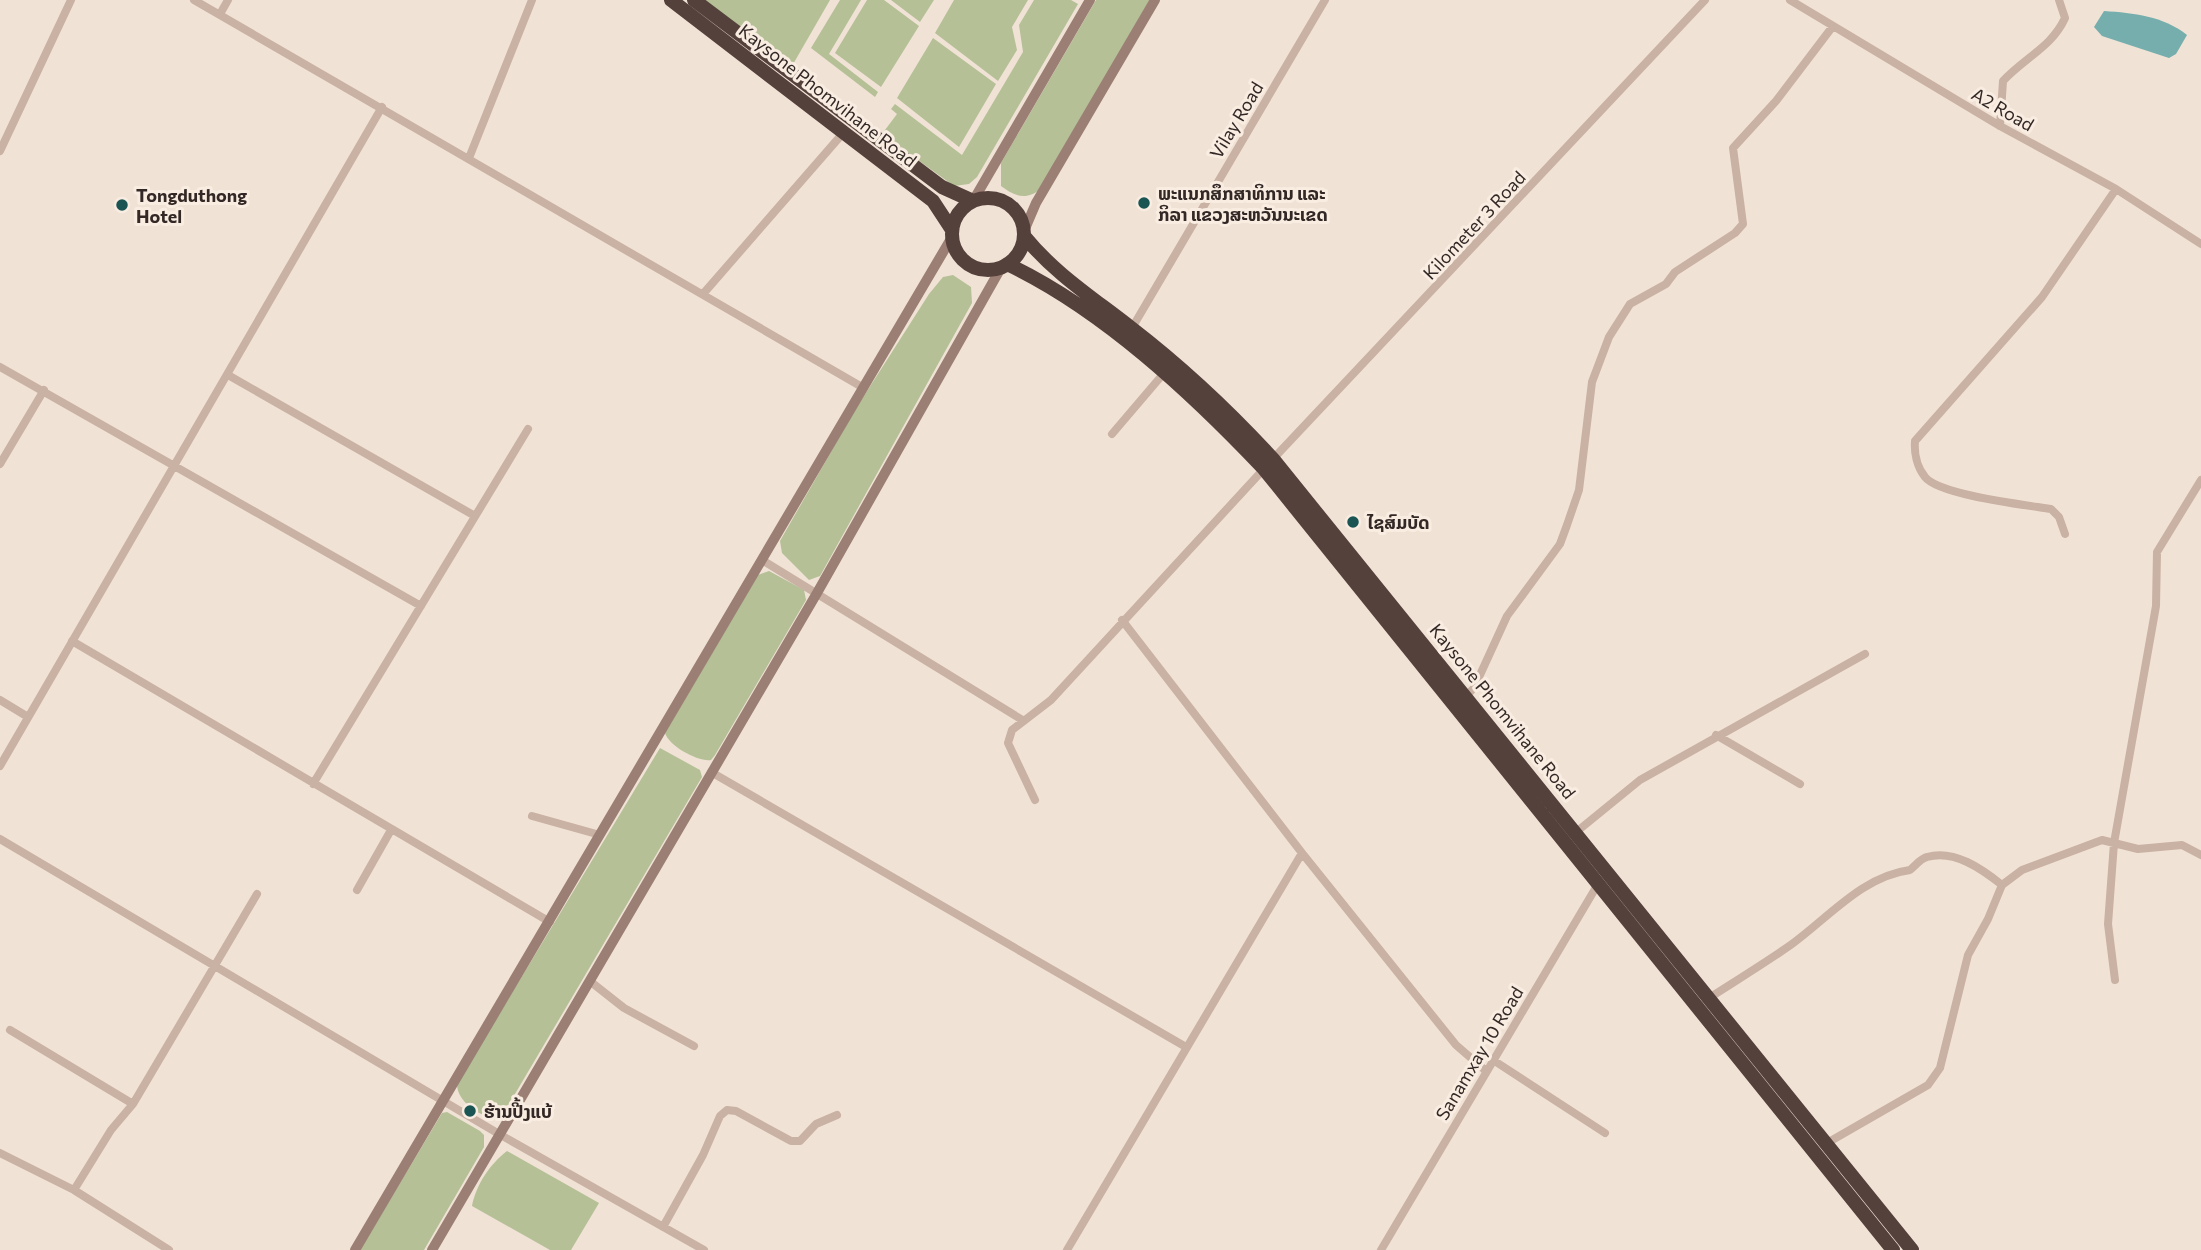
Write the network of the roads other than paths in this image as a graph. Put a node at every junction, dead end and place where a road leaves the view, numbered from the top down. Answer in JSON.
{"nodes":[{"id":1,"x":71,"y":0,"type":"edge"},
{"id":2,"x":194,"y":0,"type":"edge"},
{"id":3,"x":228,"y":0,"type":"edge"},
{"id":4,"x":532,"y":0,"type":"edge"},
{"id":5,"x":671,"y":0,"type":"edge"},
{"id":6,"x":694,"y":0,"type":"edge"},
{"id":7,"x":1090,"y":0,"type":"edge"},
{"id":8,"x":1155,"y":0,"type":"edge"},
{"id":9,"x":1325,"y":0,"type":"edge"},
{"id":10,"x":1705,"y":0,"type":"edge"},
{"id":11,"x":1790,"y":0,"type":"edge"},
{"id":12,"x":2059,"y":0,"type":"edge"},
{"id":13,"x":220,"y":14,"type":"junction"},
{"id":14,"x":1833,"y":26,"type":"junction"},
{"id":15,"x":382,"y":107,"type":"junction"},
{"id":16,"x":2000,"y":126,"type":"junction"},
{"id":17,"x":844,"y":132,"type":"junction"},
{"id":18,"x":861,"y":136,"type":"junction"},
{"id":19,"x":0,"y":151,"type":"edge"},
{"id":20,"x":469,"y":158,"type":"junction"},
{"id":21,"x":2116,"y":189,"type":"junction"},
{"id":22,"x":973,"y":201,"type":"junction"},
{"id":23,"x":952,"y":234,"type":"junction"},
{"id":24,"x":1024,"y":234,"type":"junction"},
{"id":25,"x":2201,"y":244,"type":"edge"},
{"id":26,"x":1004,"y":265,"type":"junction"},
{"id":27,"x":703,"y":294,"type":"junction"},
{"id":28,"x":1132,"y":328,"type":"junction"},
{"id":29,"x":0,"y":367,"type":"edge"},
{"id":30,"x":1164,"y":373,"type":"junction"},
{"id":31,"x":228,"y":375,"type":"junction"},
{"id":32,"x":862,"y":387,"type":"junction"},
{"id":33,"x":44,"y":390,"type":"junction"},
{"id":34,"x":528,"y":429,"type":"dead end"},
{"id":35,"x":1112,"y":434,"type":"dead end"},
{"id":36,"x":173,"y":463,"type":"junction"},
{"id":37,"x":0,"y":464,"type":"edge"},
{"id":38,"x":1268,"y":464,"type":"junction"},
{"id":39,"x":2201,"y":480,"type":"edge"},
{"id":40,"x":475,"y":516,"type":"junction"},
{"id":41,"x":2066,"y":534,"type":"dead end"},
{"id":42,"x":762,"y":560,"type":"junction"},
{"id":43,"x":817,"y":593,"type":"junction"},
{"id":44,"x":421,"y":606,"type":"junction"},
{"id":45,"x":1401,"y":614,"type":"junction"},
{"id":46,"x":1122,"y":620,"type":"junction"},
{"id":47,"x":1389,"y":624,"type":"junction"},
{"id":48,"x":72,"y":641,"type":"junction"},
{"id":49,"x":1865,"y":654,"type":"dead end"},
{"id":50,"x":1465,"y":697,"type":"junction"},
{"id":51,"x":0,"y":700,"type":"edge"},
{"id":52,"x":28,"y":717,"type":"junction"},
{"id":53,"x":1024,"y":721,"type":"junction"},
{"id":54,"x":1716,"y":735,"type":"junction"},
{"id":55,"x":0,"y":766,"type":"edge"},
{"id":56,"x":711,"y":772,"type":"junction"},
{"id":57,"x":313,"y":784,"type":"junction"},
{"id":58,"x":1800,"y":784,"type":"dead end"},
{"id":59,"x":1035,"y":800,"type":"dead end"},
{"id":60,"x":533,"y":816,"type":"dead end"},
{"id":61,"x":391,"y":830,"type":"junction"},
{"id":62,"x":1575,"y":833,"type":"junction"},
{"id":63,"x":600,"y":835,"type":"junction"},
{"id":64,"x":0,"y":839,"type":"edge"},
{"id":65,"x":2114,"y":843,"type":"junction"},
{"id":66,"x":1302,"y":853,"type":"junction"},
{"id":67,"x":2201,"y":855,"type":"edge"},
{"id":68,"x":1603,"y":880,"type":"junction"},
{"id":69,"x":2002,"y":885,"type":"junction"},
{"id":70,"x":357,"y":890,"type":"dead end"},
{"id":71,"x":257,"y":894,"type":"dead end"},
{"id":72,"x":550,"y":922,"type":"junction"},
{"id":73,"x":214,"y":967,"type":"junction"},
{"id":74,"x":2115,"y":980,"type":"dead end"},
{"id":75,"x":591,"y":982,"type":"junction"},
{"id":76,"x":1709,"y":998,"type":"junction"},
{"id":77,"x":10,"y":1030,"type":"dead end"},
{"id":78,"x":694,"y":1046,"type":"dead end"},
{"id":79,"x":1186,"y":1048,"type":"junction"},
{"id":80,"x":1493,"y":1060,"type":"junction"},
{"id":81,"x":1486,"y":1071,"type":"junction"},
{"id":82,"x":443,"y":1101,"type":"junction"},
{"id":83,"x":133,"y":1104,"type":"junction"},
{"id":84,"x":837,"y":1115,"type":"dead end"},
{"id":85,"x":1605,"y":1133,"type":"dead end"},
{"id":86,"x":499,"y":1134,"type":"junction"},
{"id":87,"x":1827,"y":1143,"type":"junction"},
{"id":88,"x":0,"y":1153,"type":"edge"},
{"id":89,"x":74,"y":1190,"type":"junction"},
{"id":90,"x":663,"y":1227,"type":"junction"},
{"id":91,"x":169,"y":1250,"type":"edge"},
{"id":92,"x":355,"y":1250,"type":"edge"},
{"id":93,"x":432,"y":1250,"type":"edge"},
{"id":94,"x":704,"y":1250,"type":"edge"},
{"id":95,"x":1067,"y":1250,"type":"edge"},
{"id":96,"x":1381,"y":1250,"type":"edge"},
{"id":97,"x":1893,"y":1250,"type":"edge"},
{"id":98,"x":1912,"y":1250,"type":"edge"}],
"edges":[{"from":1,"to":19,"type":"street"},
{"from":2,"to":13,"type":"street"},
{"from":3,"to":13,"type":"street"},
{"from":4,"to":20,"type":"street"},
{"from":5,"to":17,"type":"highway","name":"Kaysone Phomvihane Road"},
{"from":6,"to":18,"type":"highway","name":"Kaysone Phomvihane Road"},
{"from":7,"to":22,"type":"street"},
{"from":8,"to":24,"type":"street"},
{"from":9,"to":28,"type":"street","name":"Vilay Road"},
{"from":10,"to":38,"type":"street","name":"Kilometer 3 Road"},
{"from":11,"to":14,"type":"street","name":"A2 Road"},
{"from":12,"to":16,"type":"street"},
{"from":13,"to":15,"type":"street"},
{"from":14,"to":16,"type":"street","name":"A2 Road"},
{"from":14,"to":50,"type":"street"},
{"from":15,"to":20,"type":"street"},
{"from":15,"to":31,"type":"street"},
{"from":16,"to":21,"type":"street","name":"A2 Road"},
{"from":17,"to":18,"type":"highway","name":"Kaysone Phomvihane Road"},
{"from":17,"to":27,"type":"street"},
{"from":18,"to":22,"type":"highway","name":"Kaysone Phomvihane Road"},
{"from":18,"to":23,"type":"highway","name":"Kaysone Phomvihane Road"},
{"from":20,"to":27,"type":"street"},
{"from":21,"to":25,"type":"street","name":"A2 Road"},
{"from":21,"to":41,"type":"street"},
{"from":22,"to":23,"type":"highway"},
{"from":22,"to":24,"type":"highway"},
{"from":23,"to":26,"type":"highway"},
{"from":23,"to":32,"type":"street"},
{"from":24,"to":26,"type":"highway"},
{"from":24,"to":28,"type":"highway","name":"Kaysone Phomvihane Road"},
{"from":26,"to":30,"type":"highway","name":"Kaysone Phomvihane Road"},
{"from":26,"to":43,"type":"street"},
{"from":27,"to":32,"type":"street"},
{"from":28,"to":38,"type":"highway","name":"Kaysone Phomvihane Road"},
{"from":29,"to":33,"type":"street"},
{"from":30,"to":35,"type":"street"},
{"from":30,"to":38,"type":"highway","name":"Kaysone Phomvihane Road"},
{"from":31,"to":36,"type":"street"},
{"from":31,"to":40,"type":"street"},
{"from":32,"to":42,"type":"street"},
{"from":33,"to":36,"type":"street"},
{"from":33,"to":37,"type":"street"},
{"from":34,"to":40,"type":"street"},
{"from":36,"to":44,"type":"street"},
{"from":36,"to":48,"type":"street"},
{"from":38,"to":45,"type":"highway","name":"Kaysone Phomvihane Road"},
{"from":38,"to":46,"type":"street","name":"Kilometer 3 Road"},
{"from":38,"to":47,"type":"highway","name":"Kaysone Phomvihane Road"},
{"from":39,"to":65,"type":"street"},
{"from":40,"to":44,"type":"street"},
{"from":42,"to":43,"type":"street"},
{"from":42,"to":63,"type":"street"},
{"from":43,"to":53,"type":"street"},
{"from":43,"to":56,"type":"street"},
{"from":44,"to":57,"type":"street"},
{"from":45,"to":47,"type":"highway"},
{"from":45,"to":50,"type":"highway","name":"Kaysone Phomvihane Road"},
{"from":46,"to":53,"type":"street","name":"Kilometer 3 Road"},
{"from":46,"to":66,"type":"street"},
{"from":47,"to":68,"type":"highway","name":"Kaysone Phomvihane Road"},
{"from":48,"to":52,"type":"street"},
{"from":48,"to":57,"type":"street"},
{"from":49,"to":54,"type":"street"},
{"from":50,"to":62,"type":"highway","name":"Kaysone Phomvihane Road"},
{"from":51,"to":52,"type":"street"},
{"from":52,"to":55,"type":"street"},
{"from":53,"to":59,"type":"street"},
{"from":54,"to":58,"type":"street"},
{"from":54,"to":62,"type":"street"},
{"from":56,"to":75,"type":"street"},
{"from":56,"to":79,"type":"street"},
{"from":57,"to":61,"type":"street"},
{"from":60,"to":63,"type":"street"},
{"from":61,"to":70,"type":"street"},
{"from":61,"to":72,"type":"street"},
{"from":62,"to":68,"type":"highway","name":"Kaysone Phomvihane Road"},
{"from":63,"to":72,"type":"street"},
{"from":64,"to":73,"type":"street"},
{"from":65,"to":67,"type":"street"},
{"from":65,"to":69,"type":"street"},
{"from":65,"to":74,"type":"street"},
{"from":66,"to":79,"type":"street"},
{"from":66,"to":81,"type":"street"},
{"from":68,"to":76,"type":"highway","name":"Kaysone Phomvihane Road"},
{"from":68,"to":80,"type":"street","name":"Sanamxay 10 Road"},
{"from":68,"to":97,"type":"highway","name":"Kaysone Phomvihane Road"},
{"from":69,"to":76,"type":"street"},
{"from":69,"to":87,"type":"street"},
{"from":71,"to":73,"type":"street"},
{"from":72,"to":82,"type":"street"},
{"from":73,"to":82,"type":"street"},
{"from":73,"to":83,"type":"street"},
{"from":75,"to":78,"type":"street"},
{"from":75,"to":86,"type":"street"},
{"from":76,"to":87,"type":"highway","name":"Kaysone Phomvihane Road"},
{"from":77,"to":83,"type":"street"},
{"from":79,"to":95,"type":"street"},
{"from":80,"to":81,"type":"street","name":"Sanamxay 10 Road"},
{"from":80,"to":85,"type":"street"},
{"from":81,"to":96,"type":"street","name":"Sanamxay 10 Road"},
{"from":82,"to":86,"type":"street"},
{"from":82,"to":92,"type":"street"},
{"from":83,"to":89,"type":"street"},
{"from":84,"to":90,"type":"street"},
{"from":86,"to":90,"type":"street"},
{"from":86,"to":93,"type":"street"},
{"from":87,"to":98,"type":"highway","name":"Kaysone Phomvihane Road"},
{"from":88,"to":89,"type":"street"},
{"from":89,"to":91,"type":"street"},
{"from":90,"to":94,"type":"street"}]}
